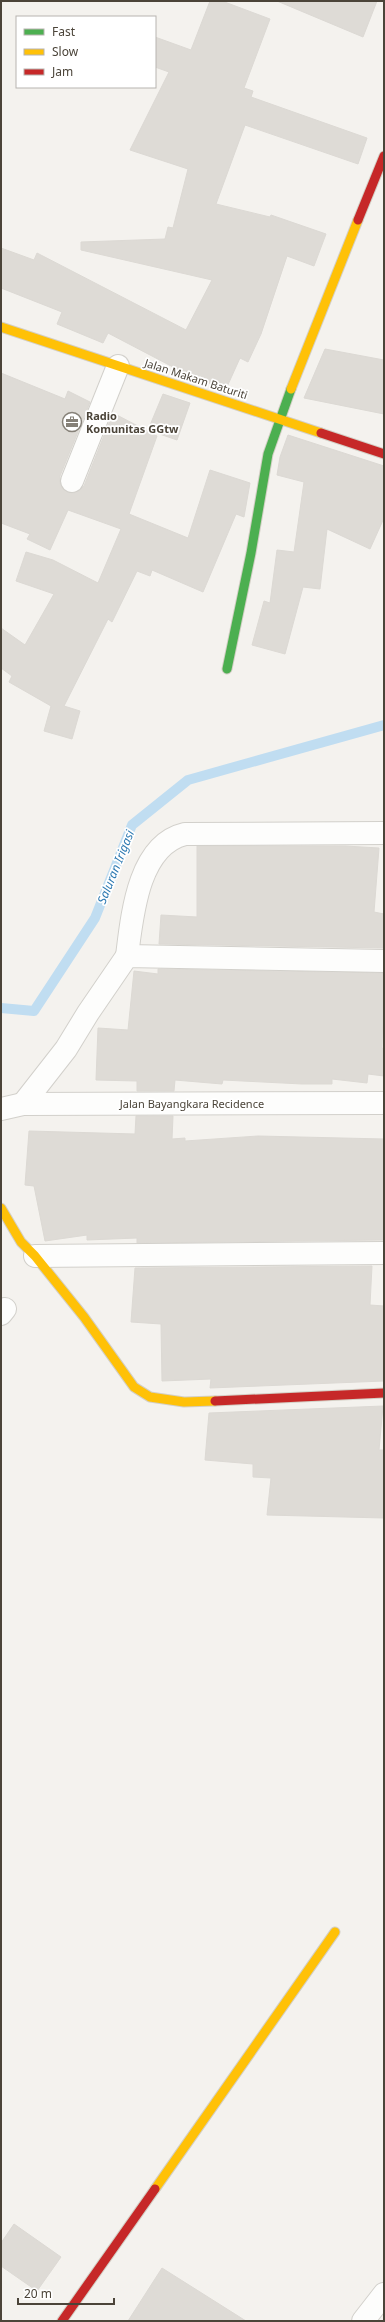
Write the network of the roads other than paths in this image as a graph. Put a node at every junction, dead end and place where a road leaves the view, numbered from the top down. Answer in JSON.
{"nodes":[{"id":1,"x":384,"y":156,"type":"edge"},
{"id":2,"x":1,"y":327,"type":"edge"},
{"id":3,"x":118,"y":366,"type":"junction"},
{"id":4,"x":279,"y":419,"type":"junction"},
{"id":5,"x":384,"y":454,"type":"edge"},
{"id":6,"x":72,"y":482,"type":"dead end"},
{"id":7,"x":227,"y":669,"type":"dead end"},
{"id":8,"x":384,"y":833,"type":"edge"},
{"id":9,"x":127,"y":956,"type":"junction"},
{"id":10,"x":384,"y":961,"type":"edge"},
{"id":11,"x":384,"y":1103,"type":"edge"},
{"id":12,"x":23,"y":1104,"type":"junction"},
{"id":13,"x":1,"y":1109,"type":"edge"},
{"id":14,"x":1,"y":1208,"type":"edge"},
{"id":15,"x":384,"y":1253,"type":"edge"},
{"id":16,"x":35,"y":1256,"type":"junction"},
{"id":17,"x":384,"y":1393,"type":"edge"},
{"id":18,"x":335,"y":1932,"type":"dead end"},
{"id":19,"x":384,"y":2294,"type":"edge"},
{"id":20,"x":62,"y":2321,"type":"edge"},
{"id":21,"x":363,"y":2321,"type":"edge"}],
"edges":[{"from":1,"to":4,"type":"street"},
{"from":2,"to":3,"type":"street","name":"Jalan Makam Baturiti"},
{"from":3,"to":4,"type":"street","name":"Jalan Makam Baturiti"},
{"from":3,"to":6,"type":"street"},
{"from":4,"to":5,"type":"street","name":"Jalan Makam Baturiti"},
{"from":4,"to":7,"type":"street"},
{"from":8,"to":9,"type":"street"},
{"from":9,"to":10,"type":"street"},
{"from":9,"to":12,"type":"street"},
{"from":11,"to":12,"type":"street","name":"Jalan Bayangkara Recidence"},
{"from":12,"to":13,"type":"street","name":"Jalan Bayangkara Recidence"},
{"from":14,"to":16,"type":"street"},
{"from":15,"to":16,"type":"street"},
{"from":16,"to":17,"type":"street"},
{"from":18,"to":20,"type":"street"},
{"from":19,"to":21,"type":"street"}]}
